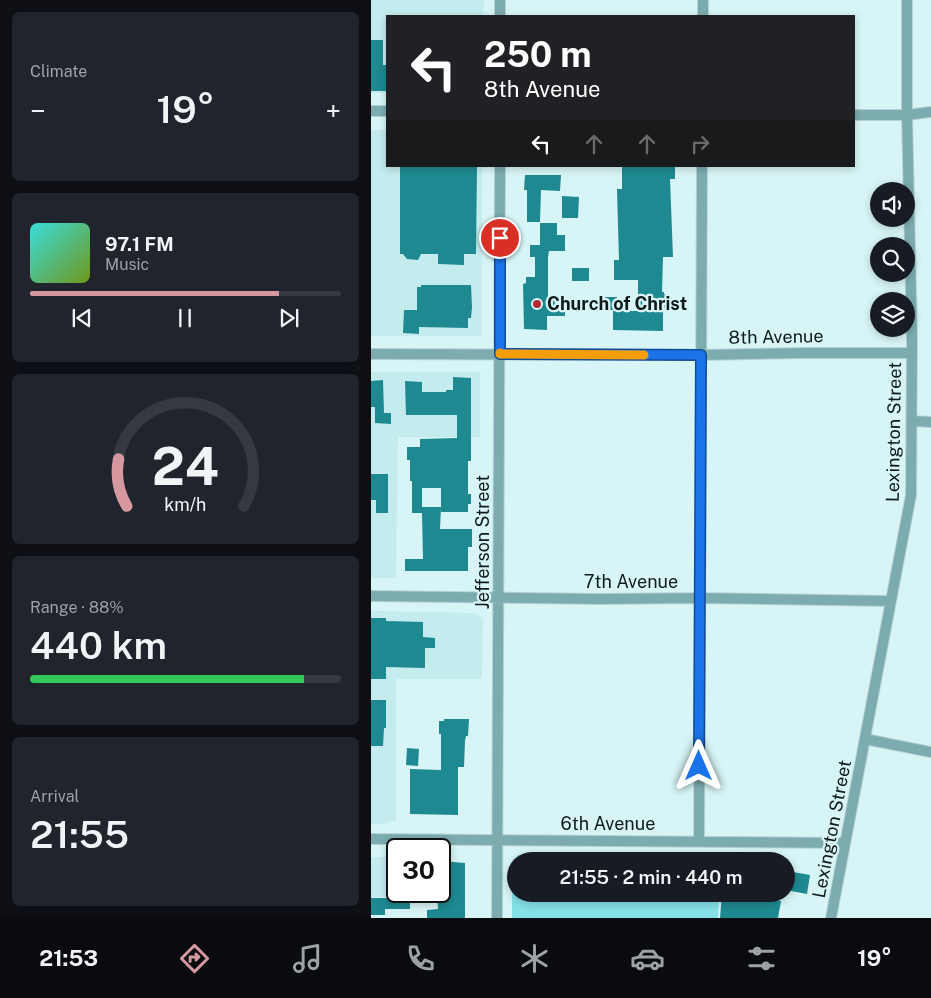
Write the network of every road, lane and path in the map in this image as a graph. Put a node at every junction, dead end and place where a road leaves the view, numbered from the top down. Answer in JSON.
{"nodes":[{"id":1,"x":500,"y":0,"type":"edge"},
{"id":2,"x":703,"y":0,"type":"edge"},
{"id":3,"x":907,"y":0,"type":"edge"},
{"id":4,"x":500,"y":15,"type":"edge"},
{"id":5,"x":703,"y":15,"type":"edge"},
{"id":6,"x":371,"y":111,"type":"edge"},
{"id":7,"x":386,"y":111,"type":"edge"},
{"id":8,"x":931,"y":112,"type":"edge"},
{"id":9,"x":855,"y":115,"type":"edge"},
{"id":10,"x":907,"y":115,"type":"junction"},
{"id":11,"x":501,"y":167,"type":"edge"},
{"id":12,"x":702,"y":167,"type":"edge"},
{"id":13,"x":912,"y":353,"type":"junction"},
{"id":14,"x":371,"y":354,"type":"edge"},
{"id":15,"x":500,"y":354,"type":"junction"},
{"id":16,"x":701,"y":355,"type":"junction"},
{"id":17,"x":912,"y":422,"type":"junction"},
{"id":18,"x":931,"y":422,"type":"edge"},
{"id":19,"x":371,"y":596,"type":"edge"},
{"id":20,"x":499,"y":596,"type":"junction"},
{"id":21,"x":701,"y":598,"type":"junction"},
{"id":22,"x":891,"y":600,"type":"junction"},
{"id":23,"x":865,"y":739,"type":"junction"},
{"id":24,"x":931,"y":752,"type":"edge"},
{"id":25,"x":371,"y":839,"type":"edge"},
{"id":26,"x":497,"y":840,"type":"junction"},
{"id":27,"x":699,"y":841,"type":"junction"},
{"id":28,"x":845,"y":843,"type":"junction"},
{"id":29,"x":497,"y":918,"type":"edge"},
{"id":30,"x":831,"y":918,"type":"edge"}],
"edges":[{"from":1,"to":4,"type":"street"},
{"from":2,"to":5,"type":"street"},
{"from":3,"to":10,"type":"street","name":"Lexington Street"},
{"from":6,"to":7,"type":"street"},
{"from":8,"to":10,"type":"street"},
{"from":9,"to":10,"type":"street"},
{"from":10,"to":13,"type":"street","name":"Lexington Street"},
{"from":11,"to":15,"type":"street","name":"Jefferson Street"},
{"from":12,"to":16,"type":"street"},
{"from":13,"to":16,"type":"street","name":"8th Avenue"},
{"from":13,"to":17,"type":"street","name":"Lexington Street"},
{"from":14,"to":15,"type":"street","name":"8th Avenue"},
{"from":15,"to":16,"type":"street","name":"8th Avenue"},
{"from":15,"to":20,"type":"street","name":"Jefferson Street"},
{"from":16,"to":21,"type":"street"},
{"from":17,"to":18,"type":"street"},
{"from":17,"to":22,"type":"street","name":"Lexington Street"},
{"from":19,"to":20,"type":"street","name":"7th Avenue"},
{"from":20,"to":21,"type":"street","name":"7th Avenue"},
{"from":20,"to":26,"type":"street","name":"Jefferson Street"},
{"from":21,"to":22,"type":"street","name":"7th Avenue"},
{"from":21,"to":27,"type":"street"},
{"from":22,"to":23,"type":"street","name":"Lexington Street"},
{"from":23,"to":24,"type":"street"},
{"from":23,"to":28,"type":"street","name":"Lexington Street"},
{"from":25,"to":26,"type":"street","name":"6th Avenue"},
{"from":26,"to":27,"type":"street","name":"6th Avenue"},
{"from":26,"to":29,"type":"street","name":"Jefferson Street"},
{"from":27,"to":28,"type":"street","name":"6th Avenue"},
{"from":28,"to":30,"type":"street","name":"Lexington Street"}]}
